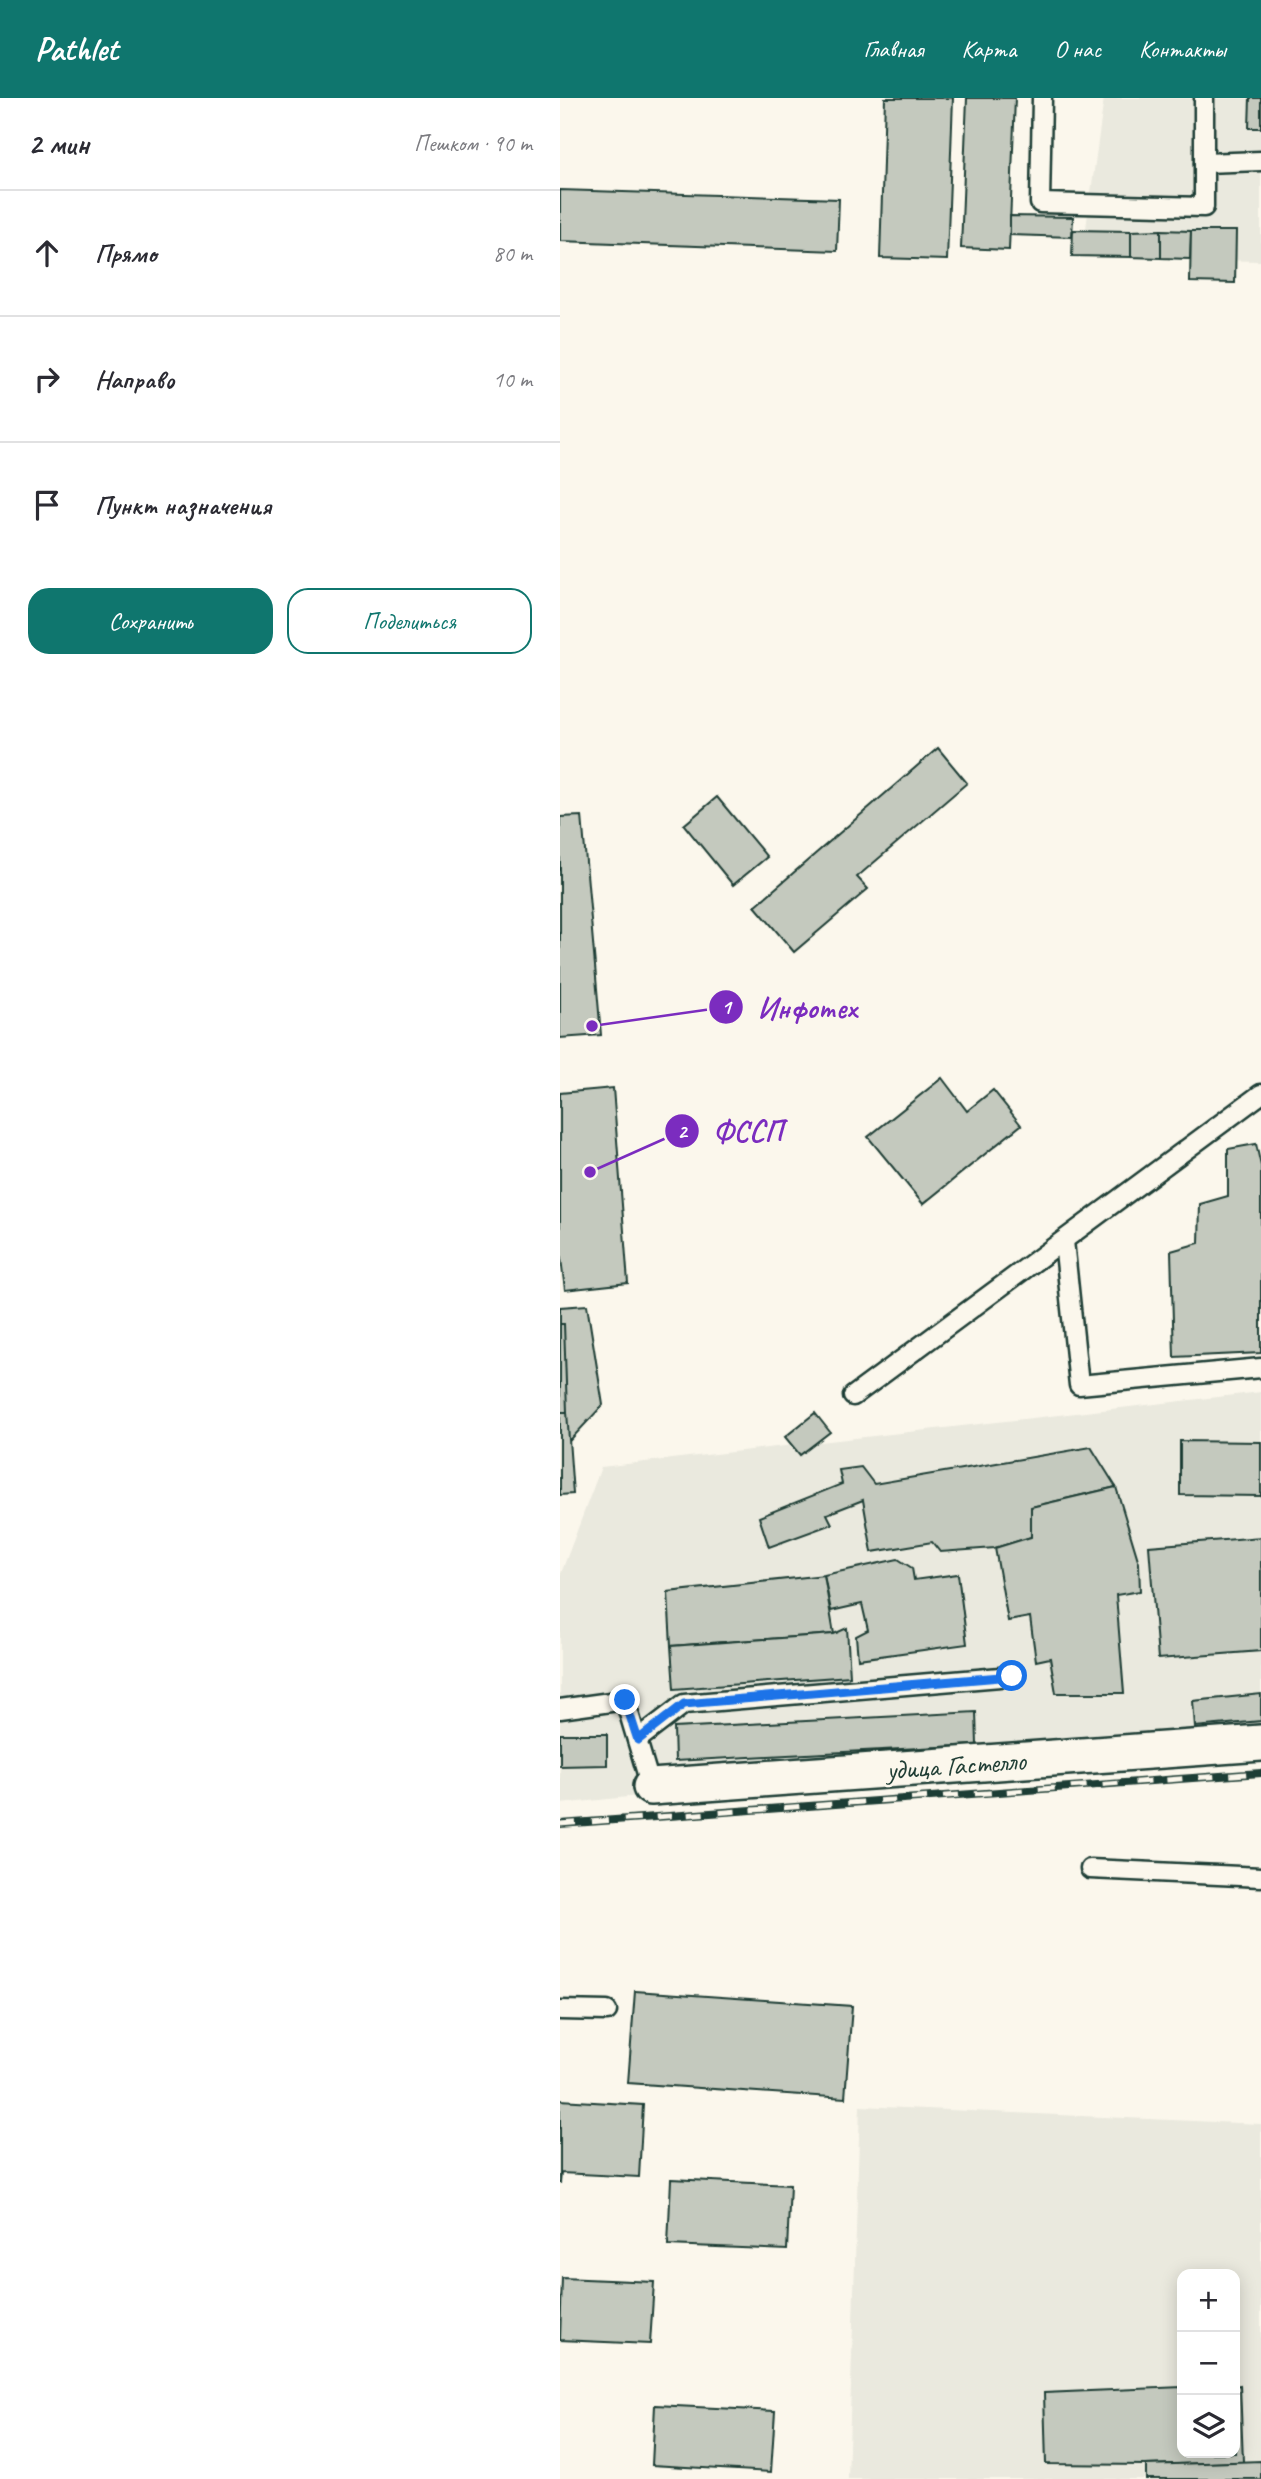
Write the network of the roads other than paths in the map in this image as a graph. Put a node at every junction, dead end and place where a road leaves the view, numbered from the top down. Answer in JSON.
{"nodes":[{"id":1,"x":1042,"y":98,"type":"edge"},
{"id":2,"x":1204,"y":98,"type":"edge"},
{"id":3,"x":1261,"y":161,"type":"edge"},
{"id":4,"x":1204,"y":163,"type":"junction"},
{"id":5,"x":1261,"y":1094,"type":"edge"},
{"id":6,"x":1064,"y":1241,"type":"junction"},
{"id":7,"x":1261,"y":1368,"type":"edge"},
{"id":8,"x":853,"y":1396,"type":"dead end"},
{"id":9,"x":1012,"y":1676,"type":"dead end"},
{"id":10,"x":560,"y":1709,"type":"edge"},
{"id":11,"x":638,"y":1740,"type":"junction"},
{"id":12,"x":1261,"y":1743,"type":"edge"},
{"id":13,"x":651,"y":1787,"type":"joint"},
{"id":14,"x":1090,"y":1869,"type":"dead end"},
{"id":15,"x":1261,"y":1877,"type":"edge"},
{"id":16,"x":560,"y":2010,"type":"edge"},
{"id":17,"x":607,"y":2011,"type":"dead end"}],
"edges":[{"from":1,"to":4,"type":"lane"},
{"from":2,"to":4,"type":"lane"},
{"from":3,"to":4,"type":"lane"},
{"from":5,"to":6,"type":"lane"},
{"from":6,"to":7,"type":"lane"},
{"from":6,"to":8,"type":"lane"},
{"from":9,"to":11,"type":"lane"},
{"from":10,"to":11,"type":"lane"},
{"from":11,"to":13,"type":"lane"},
{"from":12,"to":13,"type":"street","name":"удица Гастелло"},
{"from":14,"to":15,"type":"lane"},
{"from":16,"to":17,"type":"lane"}]}
